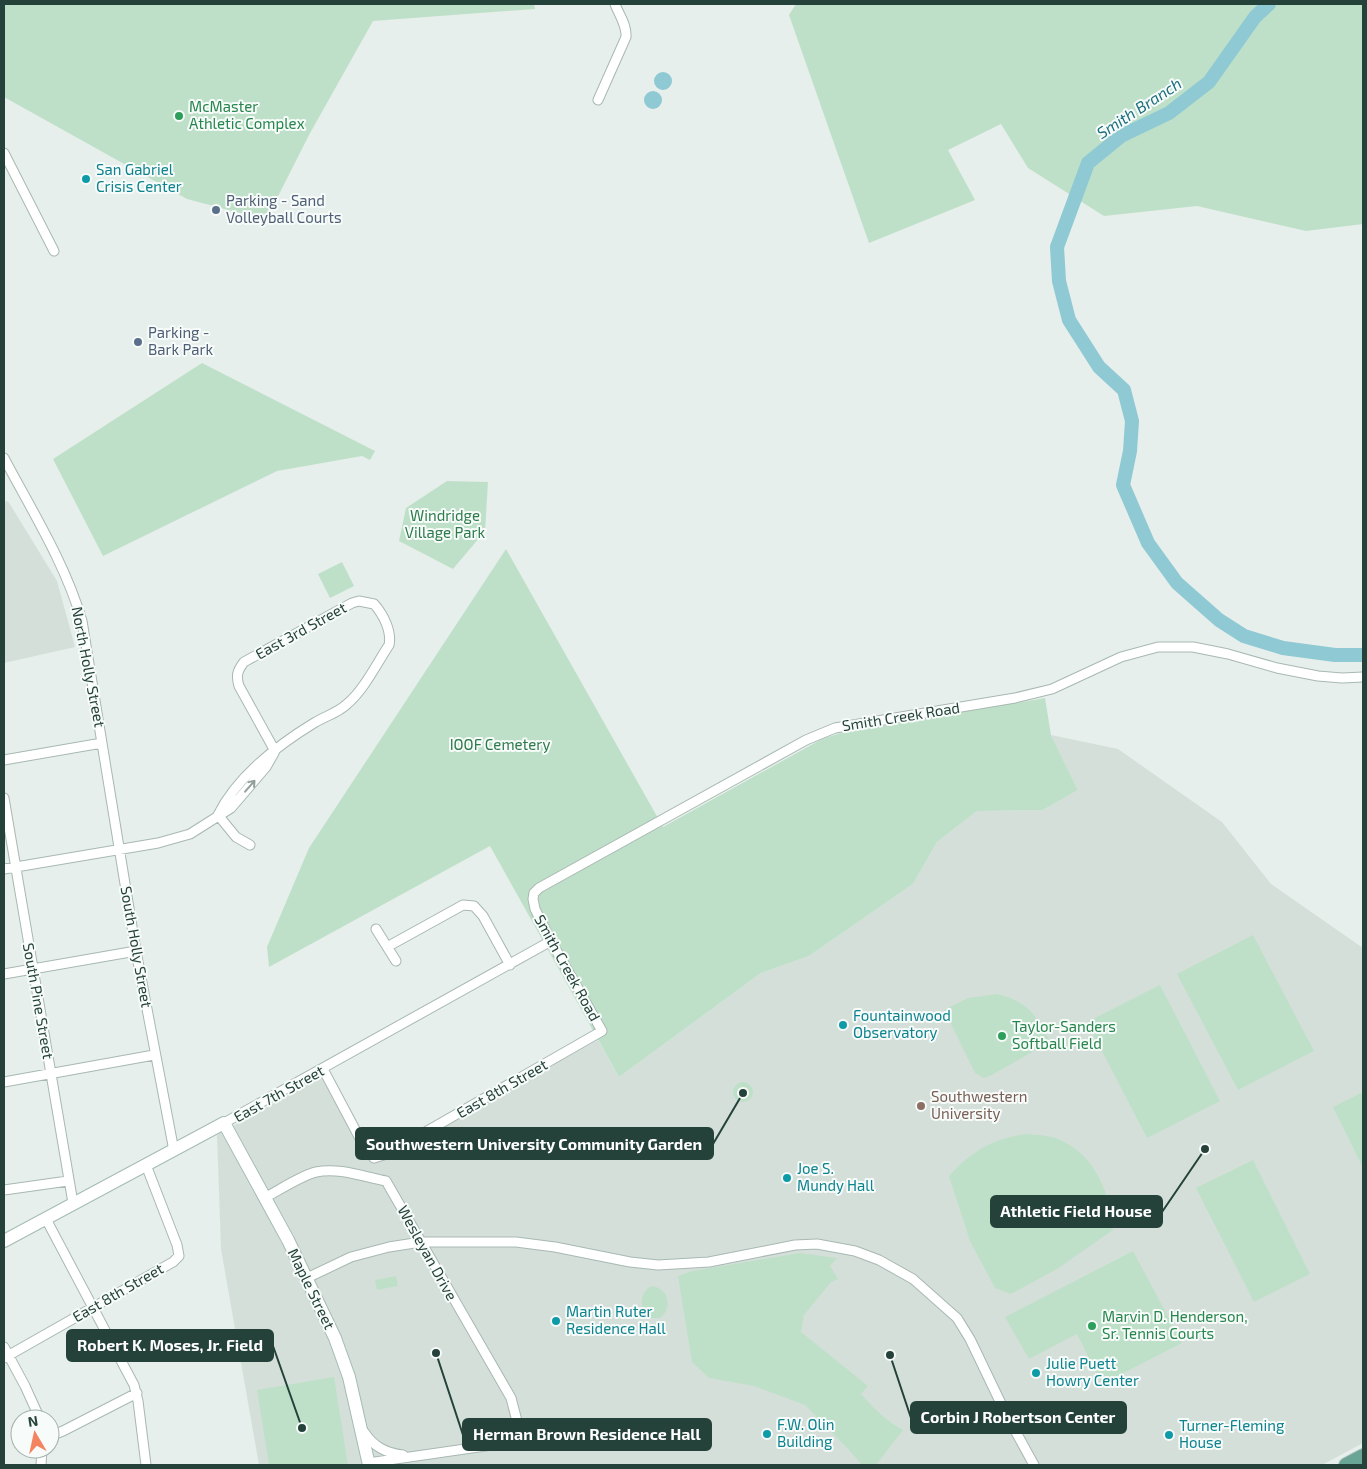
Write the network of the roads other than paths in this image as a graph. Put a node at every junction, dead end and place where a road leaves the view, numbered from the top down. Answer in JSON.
{"nodes":[{"id":1,"x":615,"y":4,"type":"edge"},
{"id":2,"x":598,"y":100,"type":"dead end"},
{"id":3,"x":4,"y":153,"type":"edge"},
{"id":4,"x":54,"y":251,"type":"dead end"},
{"id":5,"x":4,"y":458,"type":"edge"},
{"id":6,"x":1363,"y":677,"type":"edge"},
{"id":7,"x":102,"y":743,"type":"junction"},
{"id":8,"x":275,"y":750,"type":"junction"},
{"id":9,"x":4,"y":760,"type":"edge"},
{"id":10,"x":4,"y":798,"type":"edge"},
{"id":11,"x":218,"y":815,"type":"junction"},
{"id":12,"x":250,"y":845,"type":"dead end"},
{"id":13,"x":120,"y":850,"type":"junction"},
{"id":14,"x":16,"y":867,"type":"junction"},
{"id":15,"x":4,"y":869,"type":"edge"},
{"id":16,"x":376,"y":929,"type":"dead end"},
{"id":17,"x":551,"y":941,"type":"junction"},
{"id":18,"x":387,"y":947,"type":"junction"},
{"id":19,"x":136,"y":951,"type":"junction"},
{"id":20,"x":396,"y":961,"type":"dead end"},
{"id":21,"x":510,"y":964,"type":"junction"},
{"id":22,"x":33,"y":969,"type":"junction"},
{"id":23,"x":4,"y":974,"type":"edge"},
{"id":24,"x":602,"y":1031,"type":"joint"},
{"id":25,"x":154,"y":1055,"type":"junction"},
{"id":26,"x":323,"y":1069,"type":"junction"},
{"id":27,"x":50,"y":1074,"type":"junction"},
{"id":28,"x":4,"y":1082,"type":"edge"},
{"id":29,"x":224,"y":1124,"type":"junction"},
{"id":30,"x":174,"y":1151,"type":"junction"},
{"id":31,"x":146,"y":1164,"type":"junction"},
{"id":32,"x":68,"y":1181,"type":"junction"},
{"id":33,"x":4,"y":1190,"type":"edge"},
{"id":34,"x":264,"y":1198,"type":"junction"},
{"id":35,"x":74,"y":1204,"type":"junction"},
{"id":36,"x":46,"y":1219,"type":"junction"},
{"id":37,"x":4,"y":1241,"type":"edge"},
{"id":38,"x":421,"y":1242,"type":"junction"},
{"id":39,"x":306,"y":1278,"type":"junction"},
{"id":40,"x":92,"y":1308,"type":"junction"},
{"id":41,"x":5,"y":1354,"type":"edge"},
{"id":42,"x":136,"y":1393,"type":"junction"},
{"id":43,"x":35,"y":1409,"type":"edge"},
{"id":44,"x":361,"y":1427,"type":"junction"},
{"id":45,"x":60,"y":1432,"type":"edge"},
{"id":46,"x":410,"y":1456,"type":"junction"},
{"id":47,"x":1363,"y":1456,"type":"edge"},
{"id":48,"x":368,"y":1464,"type":"edge"},
{"id":49,"x":146,"y":1465,"type":"edge"},
{"id":50,"x":395,"y":1465,"type":"edge"},
{"id":51,"x":1034,"y":1465,"type":"edge"},
{"id":52,"x":1346,"y":1465,"type":"edge"}],
"edges":[{"from":1,"to":2,"type":"street"},
{"from":3,"to":4,"type":"street"},
{"from":5,"to":7,"type":"street","name":"North Holly Street"},
{"from":6,"to":17,"type":"street","name":"Smith Creek Road"},
{"from":7,"to":9,"type":"street"},
{"from":7,"to":13,"type":"street","name":"South Holly Street"},
{"from":8,"to":8,"type":"street","name":"East 3rd Street"},
{"from":8,"to":11,"type":"street","name":"East 3rd Street"},
{"from":10,"to":14,"type":"street","name":"South Pine Street"},
{"from":11,"to":12,"type":"street"},
{"from":11,"to":13,"type":"street","name":"East 3rd Street"},
{"from":13,"to":14,"type":"street","name":"East 3rd Street"},
{"from":13,"to":19,"type":"street","name":"South Holly Street"},
{"from":14,"to":15,"type":"street","name":"East 3rd Street"},
{"from":14,"to":22,"type":"street","name":"South Pine Street"},
{"from":16,"to":18,"type":"street"},
{"from":17,"to":21,"type":"street","name":"East 7th Street"},
{"from":17,"to":24,"type":"street","name":"Smith Creek Road"},
{"from":18,"to":20,"type":"street"},
{"from":18,"to":21,"type":"street"},
{"from":19,"to":22,"type":"street"},
{"from":19,"to":25,"type":"street","name":"South Holly Street"},
{"from":21,"to":26,"type":"street","name":"East 7th Street"},
{"from":22,"to":23,"type":"street"},
{"from":22,"to":27,"type":"street","name":"South Pine Street"},
{"from":24,"to":26,"type":"street","name":"East 8th Street"},
{"from":25,"to":27,"type":"street"},
{"from":25,"to":30,"type":"street","name":"South Holly Street"},
{"from":26,"to":29,"type":"street","name":"East 7th Street"},
{"from":27,"to":28,"type":"street"},
{"from":27,"to":32,"type":"street","name":"South Pine Street"},
{"from":29,"to":30,"type":"street","name":"East 7th Street"},
{"from":29,"to":34,"type":"street","name":"Maple Street"},
{"from":30,"to":31,"type":"street","name":"East 7th Street"},
{"from":31,"to":35,"type":"street","name":"East 7th Street"},
{"from":31,"to":40,"type":"street","name":"East 8th Street"},
{"from":32,"to":33,"type":"street"},
{"from":32,"to":35,"type":"street","name":"South Pine Street"},
{"from":34,"to":38,"type":"street","name":"Wesleyan Drive"},
{"from":34,"to":39,"type":"street","name":"Maple Street"},
{"from":35,"to":36,"type":"street","name":"East 7th Street"},
{"from":36,"to":37,"type":"street","name":"East 7th Street"},
{"from":36,"to":40,"type":"street"},
{"from":38,"to":39,"type":"street"},
{"from":38,"to":46,"type":"street","name":"Wesleyan Drive"},
{"from":38,"to":51,"type":"street"},
{"from":39,"to":44,"type":"street","name":"Maple Street"},
{"from":40,"to":41,"type":"street","name":"East 8th Street"},
{"from":40,"to":42,"type":"street"},
{"from":41,"to":43,"type":"street"},
{"from":42,"to":45,"type":"street"},
{"from":42,"to":49,"type":"street"},
{"from":44,"to":46,"type":"street"},
{"from":44,"to":48,"type":"street","name":"Maple Street"},
{"from":46,"to":48,"type":"street"},
{"from":46,"to":50,"type":"street"},
{"from":47,"to":52,"type":"main road"}]}
